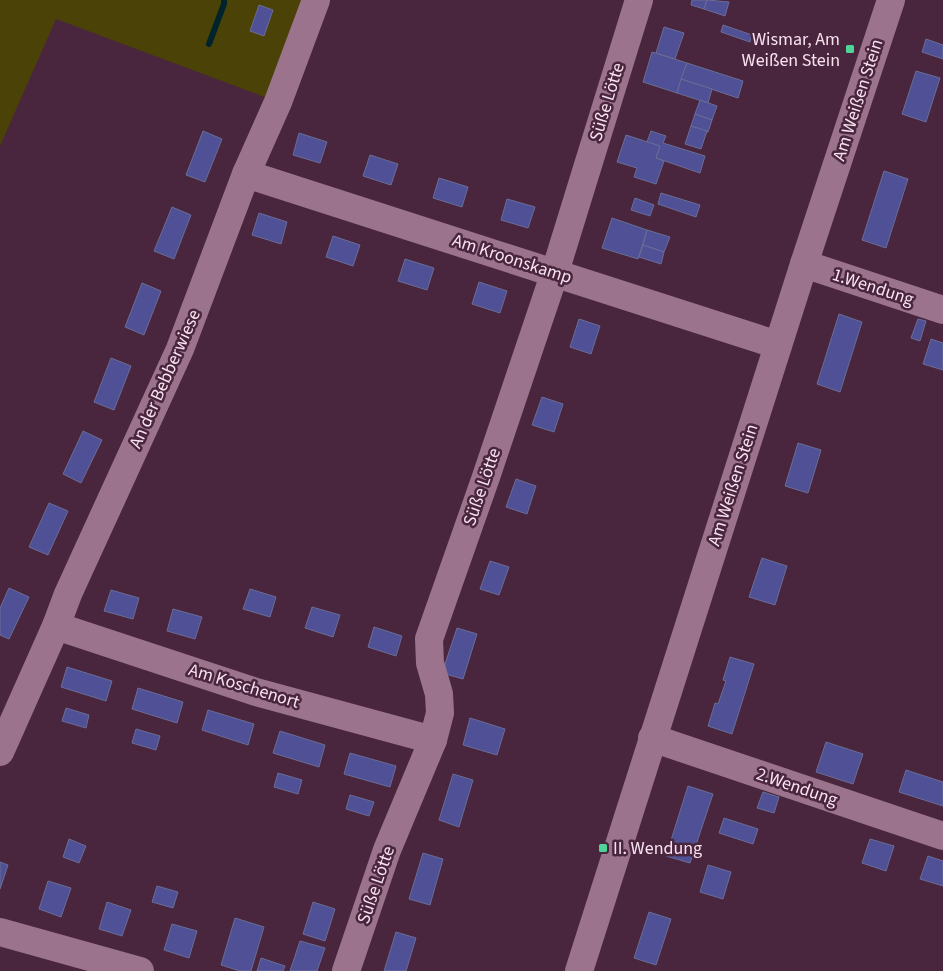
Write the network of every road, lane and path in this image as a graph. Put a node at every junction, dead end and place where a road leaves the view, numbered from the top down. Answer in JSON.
{"nodes":[{"id":1,"x":316,"y":0,"type":"edge"},
{"id":2,"x":639,"y":0,"type":"edge"},
{"id":3,"x":891,"y":0,"type":"edge"},
{"id":4,"x":246,"y":174,"type":"junction"},
{"id":5,"x":804,"y":264,"type":"junction"},
{"id":6,"x":555,"y":272,"type":"junction"},
{"id":7,"x":943,"y":310,"type":"edge"},
{"id":8,"x":778,"y":345,"type":"junction"},
{"id":9,"x":56,"y":626,"type":"junction"},
{"id":10,"x":652,"y":738,"type":"junction"},
{"id":11,"x":433,"y":740,"type":"junction"},
{"id":12,"x":0,"y":752,"type":"edge"},
{"id":13,"x":943,"y":836,"type":"edge"},
{"id":14,"x":0,"y":932,"type":"edge"},
{"id":15,"x":140,"y":971,"type":"edge"},
{"id":16,"x":346,"y":971,"type":"edge"},
{"id":17,"x":579,"y":971,"type":"edge"}],
"edges":[{"from":1,"to":4,"type":"street","name":"An der Bebberwiese"},
{"from":2,"to":6,"type":"street","name":"Süße Lötte"},
{"from":3,"to":5,"type":"street","name":"Am Weißen Stein"},
{"from":4,"to":6,"type":"street","name":"Am Kroonskamp"},
{"from":4,"to":9,"type":"street","name":"An der Bebberwiese"},
{"from":5,"to":7,"type":"street","name":"1.Wendung"},
{"from":5,"to":8,"type":"street","name":"Am Weißen Stein"},
{"from":6,"to":8,"type":"street","name":"Am Kroonskamp"},
{"from":6,"to":11,"type":"street","name":"Süße Lötte"},
{"from":8,"to":10,"type":"street","name":"Am Weißen Stein"},
{"from":9,"to":11,"type":"street","name":"Am Koschenort"},
{"from":9,"to":12,"type":"street","name":"An der Bebberwiese"},
{"from":10,"to":13,"type":"street","name":"2.Wendung"},
{"from":10,"to":17,"type":"street","name":"Am Weißen Stein"},
{"from":11,"to":16,"type":"street","name":"Süße Lötte"},
{"from":14,"to":15,"type":"street"}]}
